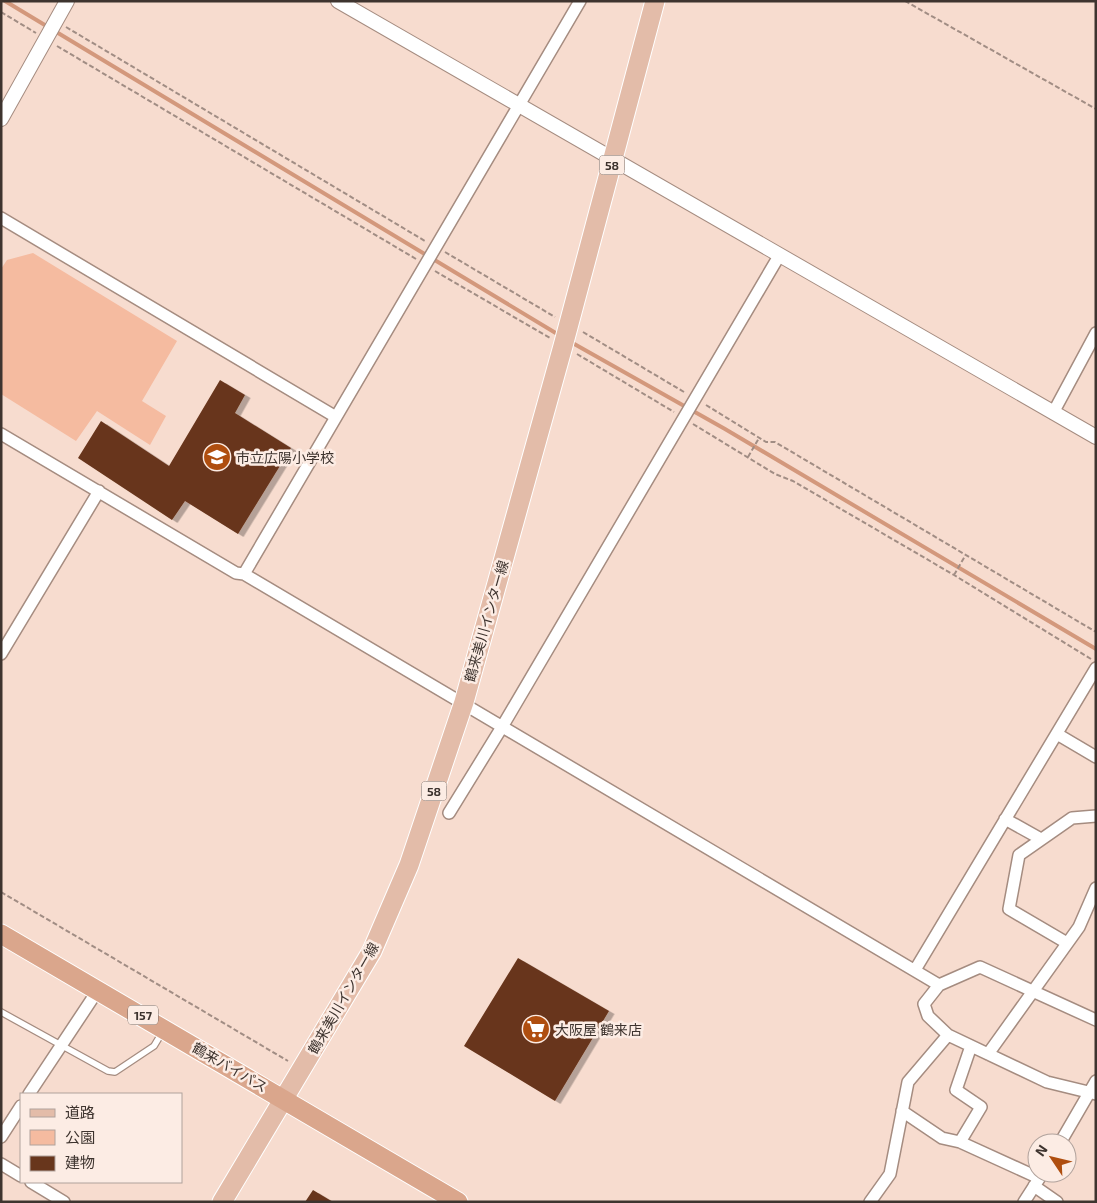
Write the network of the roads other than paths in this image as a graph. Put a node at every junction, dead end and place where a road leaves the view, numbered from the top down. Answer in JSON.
{"nodes":[{"id":1,"x":67,"y":1,"type":"edge"},
{"id":2,"x":338,"y":1,"type":"edge"},
{"id":3,"x":580,"y":1,"type":"edge"},
{"id":4,"x":655,"y":1,"type":"edge"},
{"id":5,"x":519,"y":106,"type":"junction"},
{"id":6,"x":1,"y":119,"type":"edge"},
{"id":7,"x":613,"y":160,"type":"junction"},
{"id":8,"x":1,"y":218,"type":"edge"},
{"id":9,"x":779,"y":256,"type":"junction"},
{"id":10,"x":1096,"y":333,"type":"edge"},
{"id":11,"x":1053,"y":413,"type":"junction"},
{"id":12,"x":336,"y":417,"type":"junction"},
{"id":13,"x":1,"y":434,"type":"edge"},
{"id":14,"x":1096,"y":437,"type":"edge"},
{"id":15,"x":99,"y":491,"type":"junction"},
{"id":16,"x":244,"y":574,"type":"junction"},
{"id":17,"x":1,"y":654,"type":"edge"},
{"id":18,"x":1096,"y":668,"type":"edge"},
{"id":19,"x":464,"y":702,"type":"junction"},
{"id":20,"x":502,"y":726,"type":"junction"},
{"id":21,"x":1056,"y":734,"type":"junction"},
{"id":22,"x":1096,"y":757,"type":"edge"},
{"id":23,"x":448,"y":813,"type":"dead end"},
{"id":24,"x":1096,"y":816,"type":"edge"},
{"id":25,"x":1005,"y":819,"type":"junction"},
{"id":26,"x":1042,"y":839,"type":"junction"},
{"id":27,"x":1094,"y":894,"type":"edge"},
{"id":28,"x":1,"y":934,"type":"edge"},
{"id":29,"x":1067,"y":943,"type":"junction"},
{"id":30,"x":915,"y":970,"type":"junction"},
{"id":31,"x":939,"y":984,"type":"junction"},
{"id":32,"x":98,"y":990,"type":"junction"},
{"id":33,"x":1032,"y":991,"type":"junction"},
{"id":34,"x":1,"y":1012,"type":"edge"},
{"id":35,"x":1096,"y":1020,"type":"edge"},
{"id":36,"x":165,"y":1028,"type":"junction"},
{"id":37,"x":948,"y":1035,"type":"junction"},
{"id":38,"x":62,"y":1045,"type":"junction"},
{"id":39,"x":971,"y":1046,"type":"junction"},
{"id":40,"x":988,"y":1054,"type":"junction"},
{"id":41,"x":1094,"y":1088,"type":"edge"},
{"id":42,"x":30,"y":1093,"type":"edge"},
{"id":43,"x":284,"y":1098,"type":"junction"},
{"id":44,"x":20,"y":1107,"type":"edge"},
{"id":45,"x":902,"y":1111,"type":"junction"},
{"id":46,"x":3,"y":1131,"type":"edge"},
{"id":47,"x":1066,"y":1133,"type":"edge"},
{"id":48,"x":960,"y":1142,"type":"junction"},
{"id":49,"x":1,"y":1164,"type":"edge"},
{"id":50,"x":1027,"y":1174,"type":"edge"},
{"id":51,"x":20,"y":1175,"type":"edge"},
{"id":52,"x":33,"y":1183,"type":"edge"},
{"id":53,"x":1036,"y":1183,"type":"edge"},
{"id":54,"x":1041,"y":1183,"type":"edge"},
{"id":55,"x":64,"y":1202,"type":"edge"},
{"id":56,"x":222,"y":1202,"type":"edge"},
{"id":57,"x":458,"y":1202,"type":"edge"},
{"id":58,"x":870,"y":1202,"type":"edge"},
{"id":59,"x":1024,"y":1202,"type":"edge"},
{"id":60,"x":1057,"y":1202,"type":"edge"}],
"edges":[{"from":1,"to":6,"type":"street"},
{"from":2,"to":5,"type":"street"},
{"from":3,"to":5,"type":"street"},
{"from":4,"to":7,"type":"main road","name":"鶴来美川インター線","number":"58"},
{"from":5,"to":7,"type":"street"},
{"from":5,"to":12,"type":"street"},
{"from":7,"to":9,"type":"street"},
{"from":7,"to":19,"type":"main road","name":"鶴来美川インター線","number":"58"},
{"from":8,"to":12,"type":"street"},
{"from":9,"to":11,"type":"street"},
{"from":9,"to":20,"type":"street"},
{"from":10,"to":11,"type":"street"},
{"from":11,"to":14,"type":"street"},
{"from":12,"to":16,"type":"street"},
{"from":13,"to":15,"type":"street"},
{"from":15,"to":16,"type":"street"},
{"from":15,"to":17,"type":"street"},
{"from":16,"to":19,"type":"street"},
{"from":18,"to":21,"type":"street"},
{"from":19,"to":20,"type":"street"},
{"from":19,"to":43,"type":"main road","name":"鶴来美川インター線","number":"58"},
{"from":20,"to":23,"type":"street"},
{"from":20,"to":30,"type":"street"},
{"from":21,"to":22,"type":"street"},
{"from":21,"to":25,"type":"street"},
{"from":24,"to":26,"type":"street"},
{"from":25,"to":26,"type":"street"},
{"from":25,"to":30,"type":"street"},
{"from":26,"to":29,"type":"street"},
{"from":27,"to":29,"type":"street"},
{"from":28,"to":32,"type":"highway","name":"鶴来バイパス","number":"157"},
{"from":29,"to":33,"type":"street"},
{"from":30,"to":31,"type":"street"},
{"from":31,"to":33,"type":"street"},
{"from":31,"to":37,"type":"street"},
{"from":32,"to":36,"type":"highway","name":"鶴来バイパス","number":"157"},
{"from":32,"to":38,"type":"street"},
{"from":33,"to":35,"type":"street"},
{"from":33,"to":40,"type":"street"},
{"from":34,"to":38,"type":"lane"},
{"from":36,"to":38,"type":"lane"},
{"from":36,"to":43,"type":"highway","name":"鶴来バイパス","number":"157"},
{"from":37,"to":39,"type":"street"},
{"from":37,"to":45,"type":"street"},
{"from":38,"to":42,"type":"street"},
{"from":39,"to":40,"type":"street"},
{"from":39,"to":48,"type":"street"},
{"from":40,"to":41,"type":"street"},
{"from":41,"to":47,"type":"street"},
{"from":43,"to":56,"type":"main road","name":"鶴来美川インター線","number":"58"},
{"from":43,"to":57,"type":"highway","name":"鶴来バイパス","number":"157"},
{"from":44,"to":46,"type":"street"},
{"from":45,"to":48,"type":"street"},
{"from":45,"to":58,"type":"street"},
{"from":48,"to":50,"type":"street"},
{"from":49,"to":51,"type":"street"},
{"from":52,"to":55,"type":"street"},
{"from":53,"to":59,"type":"street"},
{"from":54,"to":60,"type":"street"}]}
